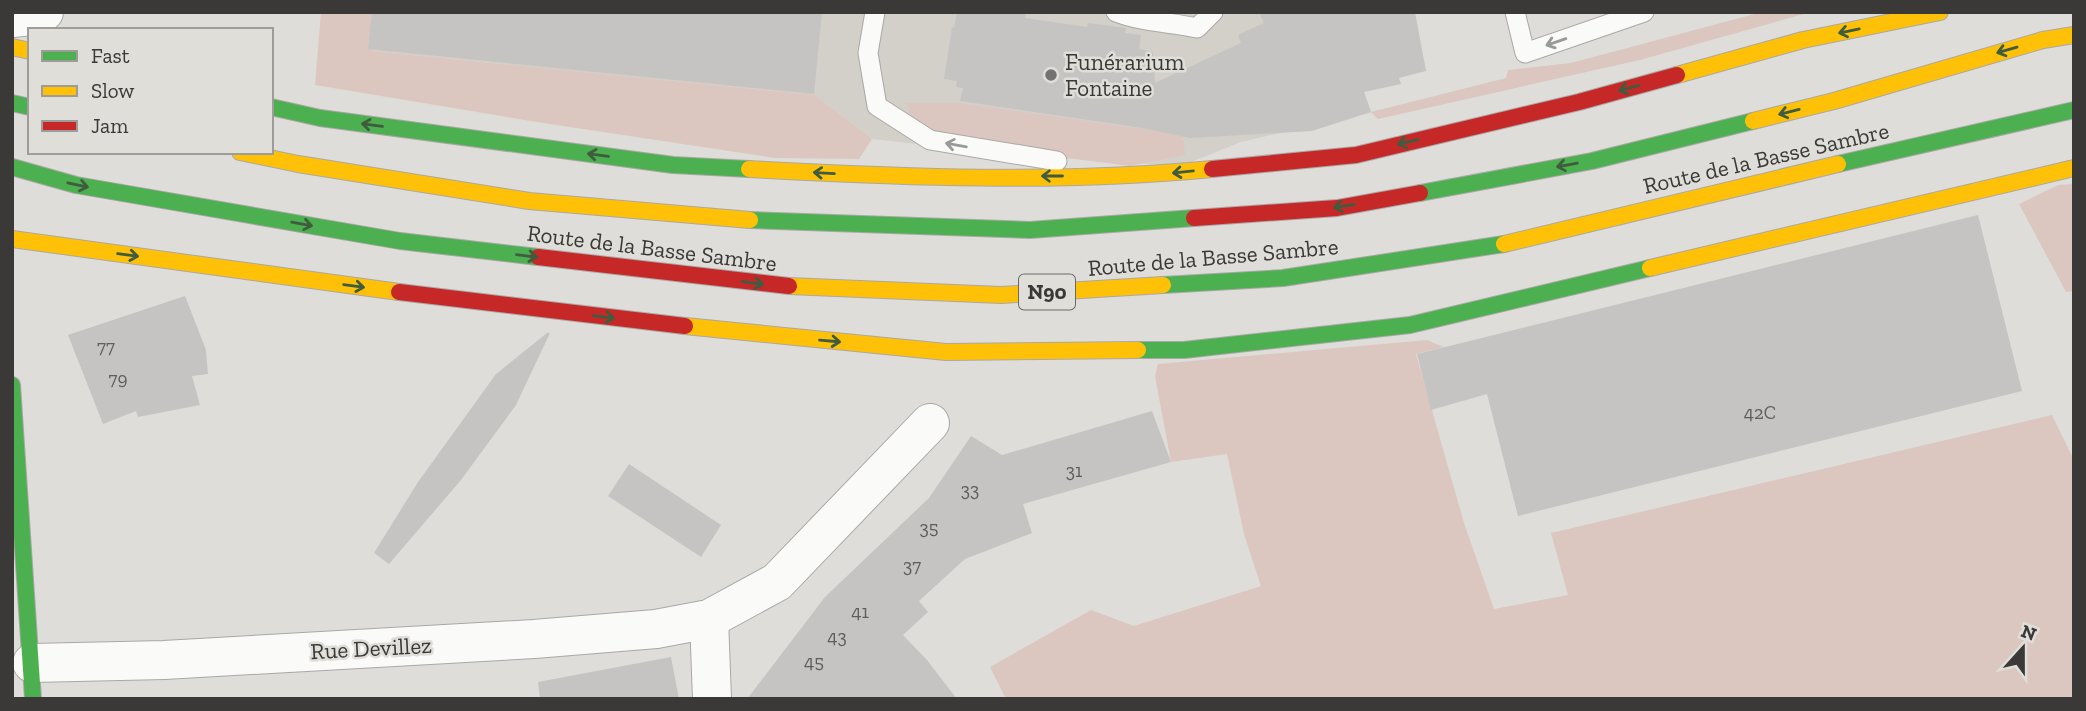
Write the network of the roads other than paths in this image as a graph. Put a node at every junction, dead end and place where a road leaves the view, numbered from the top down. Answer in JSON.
{"nodes":[{"id":1,"x":44,"y":12,"type":"edge"},
{"id":2,"x":875,"y":12,"type":"edge"},
{"id":3,"x":1116,"y":12,"type":"edge"},
{"id":4,"x":1213,"y":12,"type":"edge"},
{"id":5,"x":1515,"y":12,"type":"edge"},
{"id":6,"x":1644,"y":12,"type":"edge"},
{"id":7,"x":1940,"y":12,"type":"edge"},
{"id":8,"x":12,"y":18,"type":"edge"},
{"id":9,"x":2074,"y":35,"type":"edge"},
{"id":10,"x":273,"y":107,"type":"edge"},
{"id":11,"x":2074,"y":110,"type":"edge"},
{"id":12,"x":250,"y":154,"type":"edge"},
{"id":13,"x":12,"y":167,"type":"edge"},
{"id":14,"x":2074,"y":168,"type":"edge"},
{"id":15,"x":1144,"y":176,"type":"junction"},
{"id":16,"x":12,"y":239,"type":"edge"},
{"id":17,"x":12,"y":385,"type":"edge"},
{"id":18,"x":930,"y":423,"type":"dead end"},
{"id":19,"x":709,"y":619,"type":"junction"},
{"id":20,"x":33,"y":681,"type":"edge"},
{"id":21,"x":712,"y":699,"type":"edge"}],
"edges":[{"from":1,"to":8,"type":"street"},
{"from":15,"to":2,"type":"lane","one_way":true},
{"from":3,"to":4,"type":"lane"},
{"from":6,"to":5,"type":"lane","one_way":true},
{"from":7,"to":15,"type":"main road","one_way":true},
{"from":9,"to":12,"type":"main road","name":"Route de la Basse Sambre","one_way":true},
{"from":15,"to":10,"type":"main road","one_way":true},
{"from":13,"to":11,"type":"main road","name":"Route de la Basse Sambre","number":"N90","one_way":true},
{"from":16,"to":14,"type":"main road","one_way":true},
{"from":17,"to":20,"type":"main road"},
{"from":18,"to":19,"type":"street","name":"Rue Devillez"},
{"from":19,"to":20,"type":"street","name":"Rue Devillez"},
{"from":19,"to":21,"type":"street"}]}
